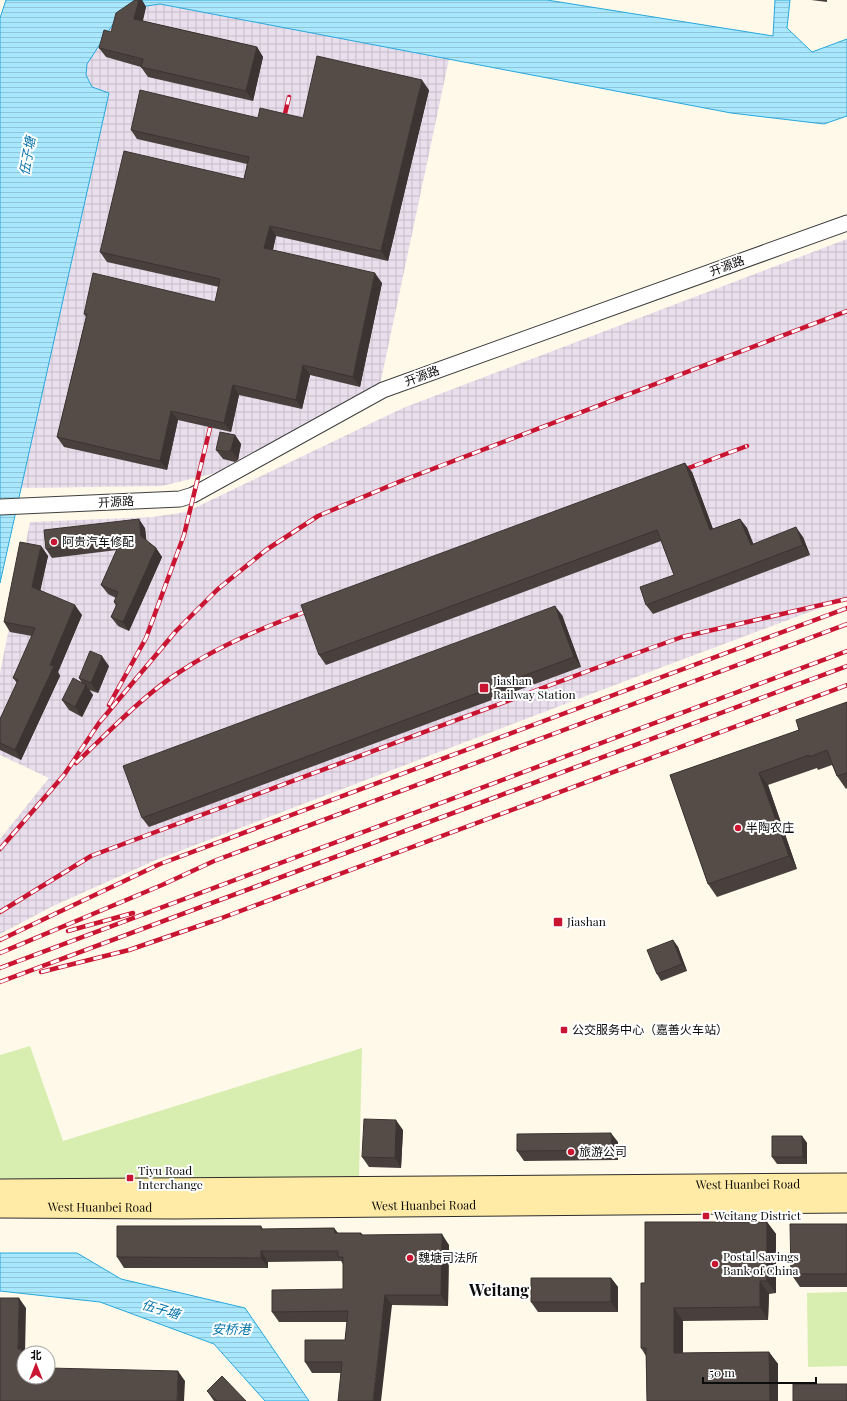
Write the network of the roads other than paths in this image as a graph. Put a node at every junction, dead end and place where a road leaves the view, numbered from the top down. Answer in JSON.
{"nodes":[{"id":1,"x":847,"y":222,"type":"edge"},
{"id":2,"x":0,"y":507,"type":"edge"},
{"id":3,"x":847,"y":1184,"type":"edge"},
{"id":4,"x":0,"y":1190,"type":"edge"},
{"id":5,"x":847,"y":1202,"type":"edge"},
{"id":6,"x":0,"y":1207,"type":"edge"}],
"edges":[{"from":1,"to":2,"type":"street","name":"开源路"},
{"from":3,"to":4,"type":"street","name":"West Huanbei Road"},
{"from":5,"to":6,"type":"street","name":"West Huanbei Road"}]}
